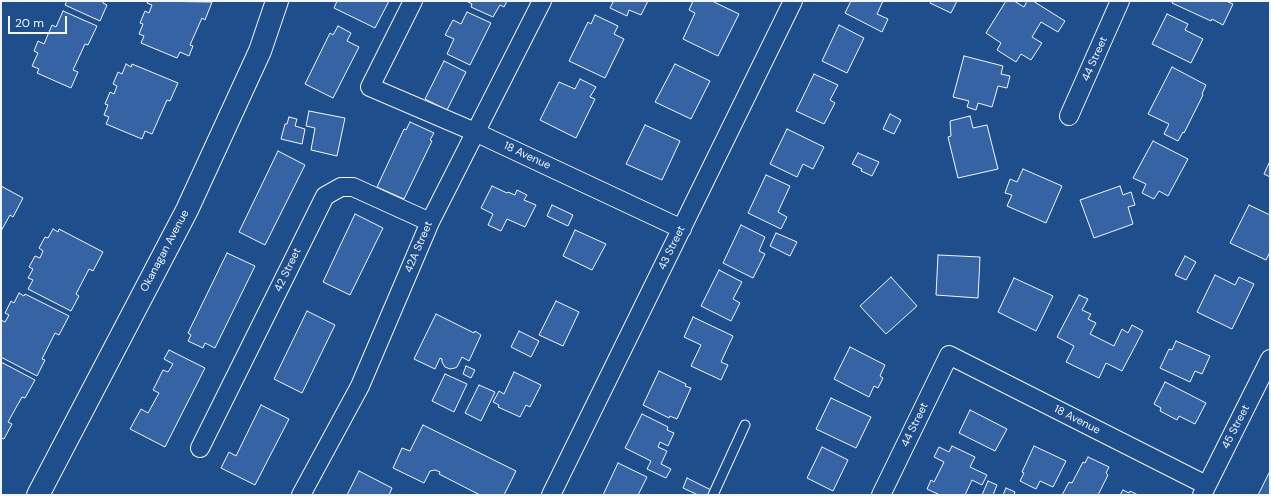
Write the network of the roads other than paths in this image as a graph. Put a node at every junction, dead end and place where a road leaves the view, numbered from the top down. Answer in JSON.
{"nodes":[{"id":1,"x":277,"y":1,"type":"edge"},
{"id":2,"x":413,"y":1,"type":"edge"},
{"id":3,"x":542,"y":1,"type":"edge"},
{"id":4,"x":793,"y":1,"type":"edge"},
{"id":5,"x":1120,"y":1,"type":"edge"},
{"id":6,"x":1069,"y":116,"type":"dead end"},
{"id":7,"x":475,"y":132,"type":"junction"},
{"id":8,"x":430,"y":222,"type":"junction"},
{"id":9,"x":682,"y":229,"type":"junction"},
{"id":10,"x":949,"y":355,"type":"joint"},
{"id":11,"x":1270,"y":359,"type":"edge"},
{"id":12,"x":745,"y":425,"type":"dead end"},
{"id":13,"x":200,"y":448,"type":"dead end"},
{"id":14,"x":1204,"y":490,"type":"edge"},
{"id":15,"x":38,"y":495,"type":"edge"},
{"id":16,"x":301,"y":495,"type":"edge"},
{"id":17,"x":551,"y":495,"type":"edge"},
{"id":18,"x":713,"y":495,"type":"edge"},
{"id":19,"x":881,"y":495,"type":"edge"}],
"edges":[{"from":1,"to":15,"type":"street","name":"Okanagan Avenue"},
{"from":2,"to":7,"type":"street","name":"18 Avenue"},
{"from":3,"to":7,"type":"street","name":"42A Street"},
{"from":4,"to":9,"type":"street","name":"43 Street"},
{"from":5,"to":6,"type":"street","name":"44 Street"},
{"from":7,"to":8,"type":"street","name":"42A Street"},
{"from":7,"to":9,"type":"street","name":"18 Avenue"},
{"from":8,"to":13,"type":"street","name":"42 Street"},
{"from":8,"to":16,"type":"street","name":"42A Street"},
{"from":9,"to":17,"type":"street","name":"43 Street"},
{"from":10,"to":14,"type":"street","name":"18 Avenue"},
{"from":10,"to":19,"type":"street","name":"44 Street"},
{"from":11,"to":14,"type":"street","name":"45 Street"},
{"from":12,"to":18,"type":"lane"}]}
